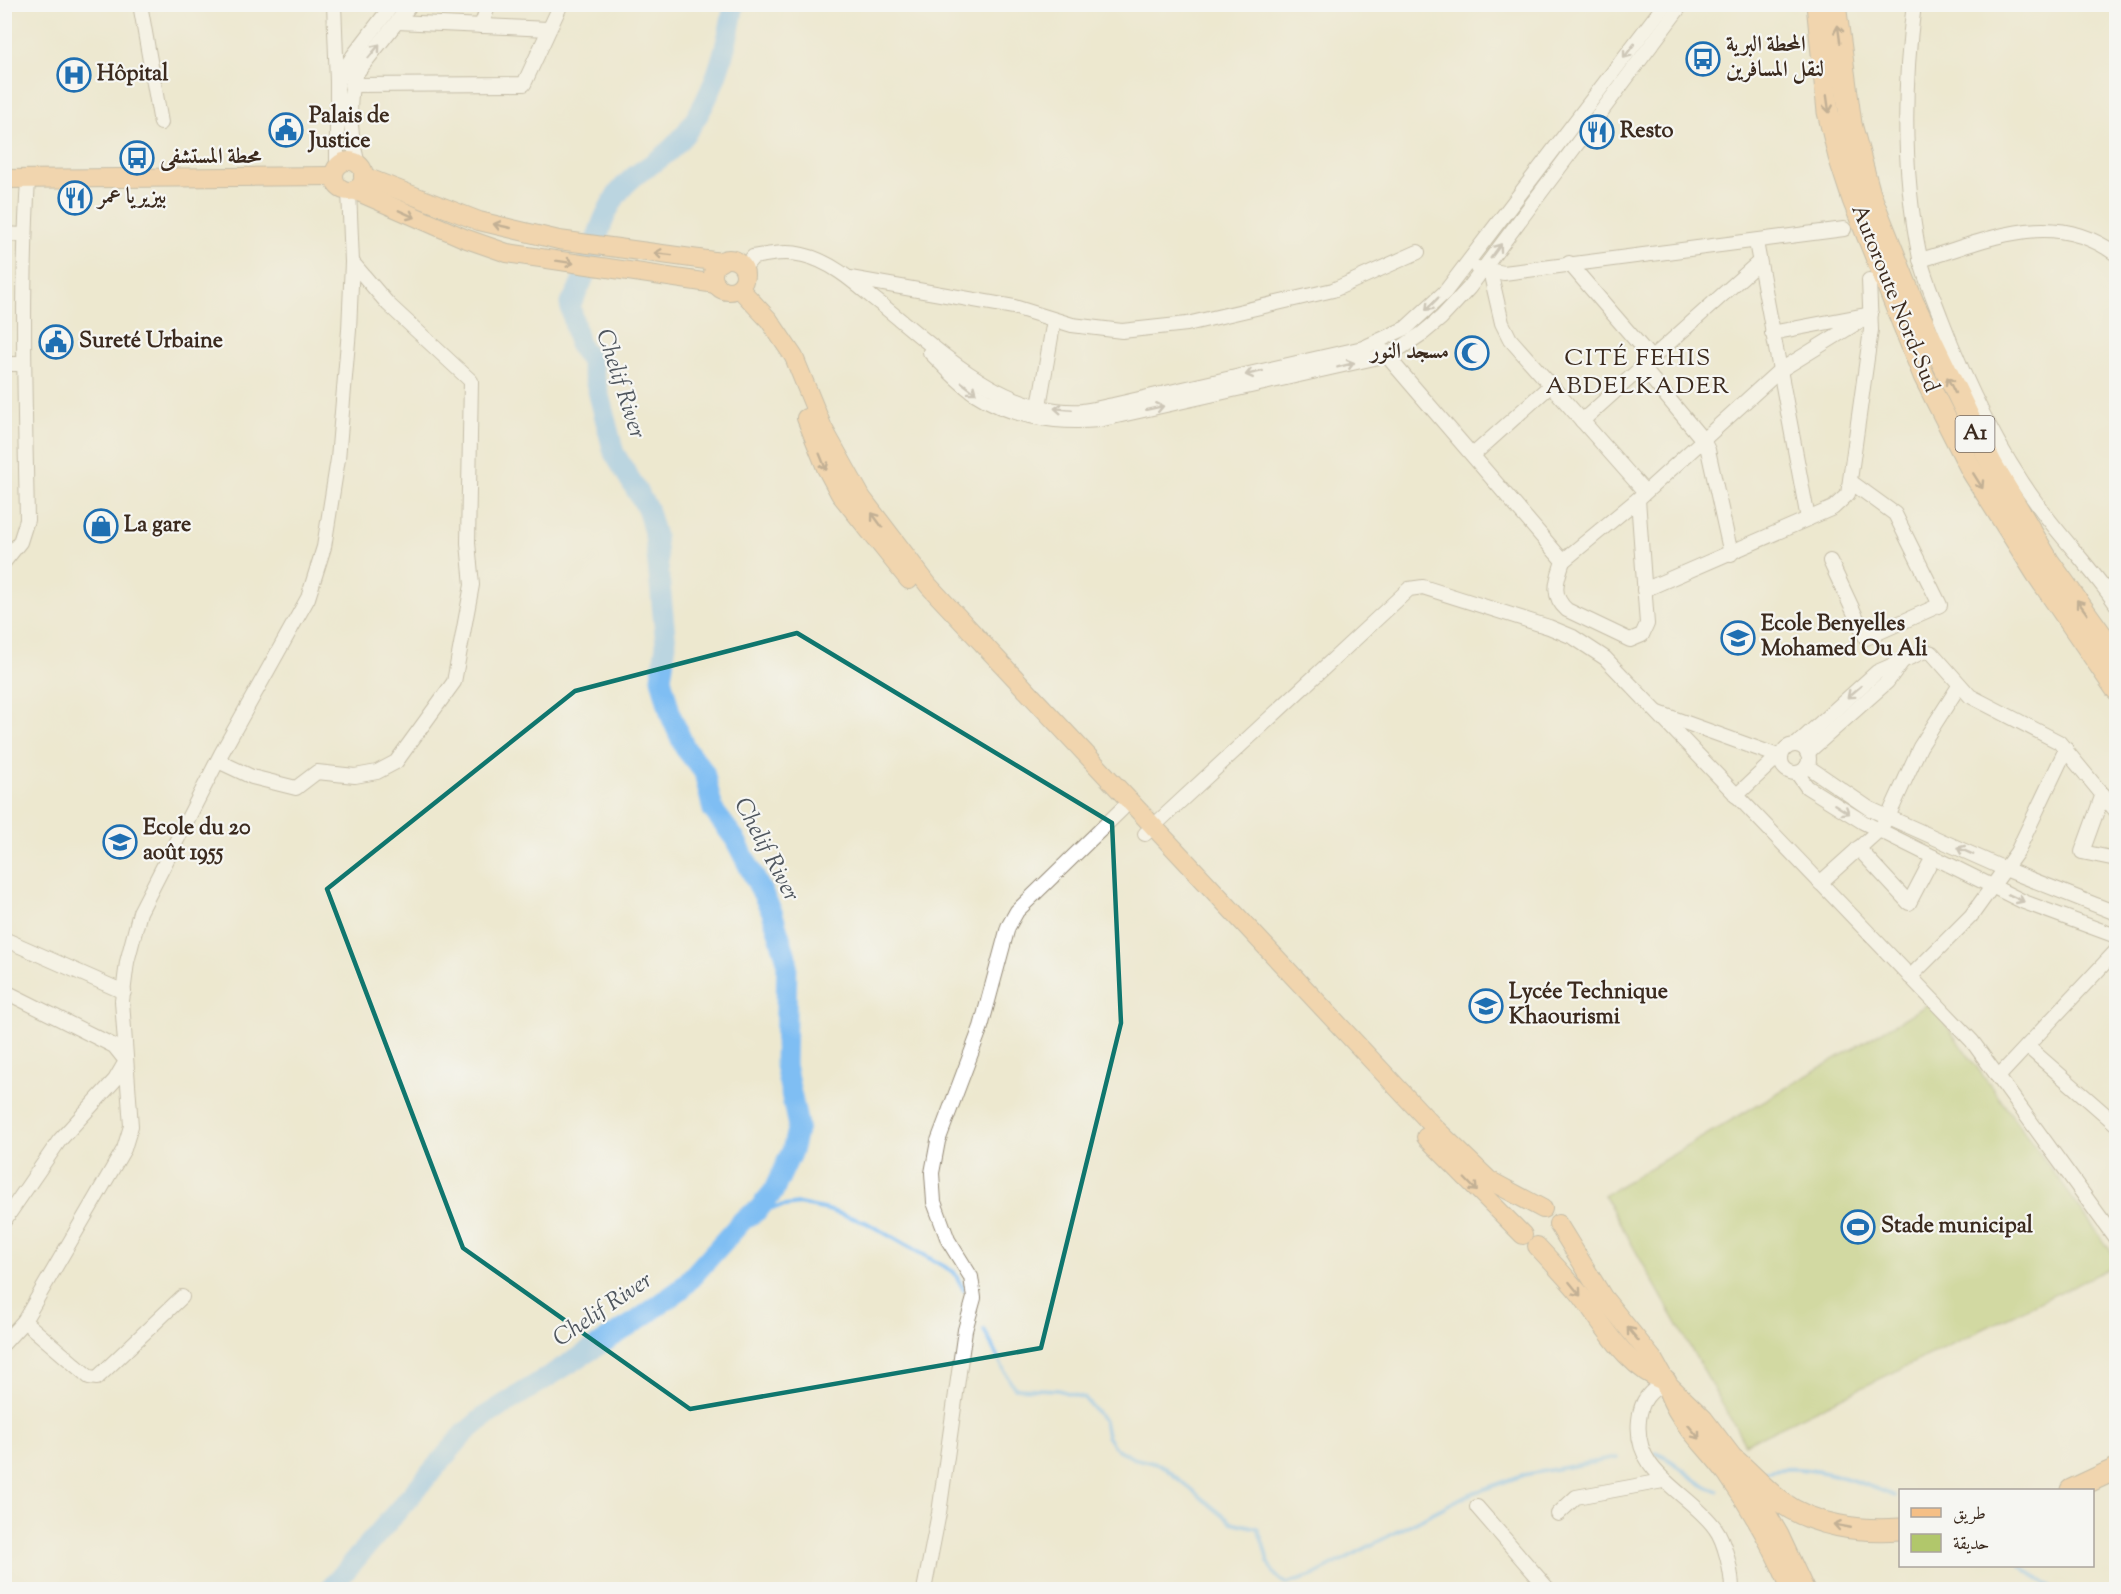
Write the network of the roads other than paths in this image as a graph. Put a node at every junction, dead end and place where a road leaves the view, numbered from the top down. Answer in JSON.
{"nodes":[{"id":1,"x":140,"y":4,"type":"edge"},
{"id":2,"x":334,"y":4,"type":"edge"},
{"id":3,"x":393,"y":4,"type":"edge"},
{"id":4,"x":411,"y":4,"type":"edge"},
{"id":5,"x":489,"y":4,"type":"edge"},
{"id":6,"x":561,"y":4,"type":"edge"},
{"id":7,"x":1665,"y":4,"type":"edge"},
{"id":8,"x":1682,"y":4,"type":"edge"},
{"id":9,"x":1818,"y":4,"type":"edge"},
{"id":10,"x":1835,"y":4,"type":"edge"},
{"id":11,"x":1914,"y":4,"type":"edge"},
{"id":12,"x":397,"y":22,"type":"junction"},
{"id":13,"x":481,"y":26,"type":"junction"},
{"id":14,"x":548,"y":29,"type":"junction"},
{"id":15,"x":337,"y":82,"type":"junction"},
{"id":16,"x":351,"y":85,"type":"junction"},
{"id":17,"x":161,"y":123,"type":"dead end"},
{"id":18,"x":335,"y":172,"type":"junction"},
{"id":19,"x":4,"y":179,"type":"edge"},
{"id":20,"x":28,"y":180,"type":"junction"},
{"id":21,"x":356,"y":181,"type":"junction"},
{"id":22,"x":1844,"y":229,"type":"dead end"},
{"id":23,"x":4,"y":234,"type":"edge"},
{"id":24,"x":24,"y":235,"type":"junction"},
{"id":25,"x":1756,"y":242,"type":"junction"},
{"id":26,"x":1418,"y":252,"type":"dead end"},
{"id":27,"x":2116,"y":254,"type":"edge"},
{"id":28,"x":1920,"y":260,"type":"junction"},
{"id":29,"x":352,"y":262,"type":"junction"},
{"id":30,"x":721,"y":262,"type":"junction"},
{"id":31,"x":1759,"y":262,"type":"junction"},
{"id":32,"x":1467,"y":263,"type":"junction"},
{"id":33,"x":1569,"y":263,"type":"junction"},
{"id":34,"x":743,"y":269,"type":"junction"},
{"id":35,"x":1486,"y":271,"type":"junction"},
{"id":36,"x":848,"y":278,"type":"junction"},
{"id":37,"x":1869,"y":280,"type":"dead end"},
{"id":38,"x":716,"y":284,"type":"junction"},
{"id":39,"x":739,"y":288,"type":"junction"},
{"id":40,"x":1871,"y":314,"type":"junction"},
{"id":41,"x":1054,"y":320,"type":"junction"},
{"id":42,"x":1772,"y":333,"type":"junction"},
{"id":43,"x":1376,"y":343,"type":"junction"},
{"id":44,"x":785,"y":348,"type":"junction"},
{"id":45,"x":1386,"y":354,"type":"junction"},
{"id":46,"x":1647,"y":363,"type":"junction"},
{"id":47,"x":4,"y":364,"type":"edge"},
{"id":48,"x":24,"y":364,"type":"junction"},
{"id":49,"x":1779,"y":371,"type":"junction"},
{"id":50,"x":1551,"y":385,"type":"junction"},
{"id":51,"x":1039,"y":406,"type":"junction"},
{"id":52,"x":1582,"y":421,"type":"junction"},
{"id":53,"x":1703,"y":440,"type":"junction"},
{"id":54,"x":1473,"y":456,"type":"junction"},
{"id":55,"x":1851,"y":482,"type":"junction"},
{"id":56,"x":1642,"y":496,"type":"junction"},
{"id":57,"x":1808,"y":519,"type":"junction"},
{"id":58,"x":1731,"y":554,"type":"junction"},
{"id":59,"x":1563,"y":561,"type":"junction"},
{"id":60,"x":1830,"y":561,"type":"dead end"},
{"id":61,"x":4,"y":562,"type":"edge"},
{"id":62,"x":1644,"y":590,"type":"junction"},
{"id":63,"x":2116,"y":604,"type":"edge"},
{"id":64,"x":2116,"y":655,"type":"edge"},
{"id":65,"x":1959,"y":686,"type":"junction"},
{"id":66,"x":2116,"y":689,"type":"edge"},
{"id":67,"x":1654,"y":711,"type":"junction"},
{"id":68,"x":2066,"y":749,"type":"junction"},
{"id":69,"x":1781,"y":757,"type":"junction"},
{"id":70,"x":1802,"y":759,"type":"junction"},
{"id":71,"x":218,"y":761,"type":"junction"},
{"id":72,"x":2103,"y":794,"type":"junction"},
{"id":73,"x":1736,"y":796,"type":"junction"},
{"id":74,"x":1122,"y":809,"type":"junction"},
{"id":75,"x":2116,"y":811,"type":"edge"},
{"id":76,"x":1888,"y":817,"type":"junction"},
{"id":77,"x":1149,"y":830,"type":"junction"},
{"id":78,"x":1879,"y":830,"type":"junction"},
{"id":79,"x":1858,"y":848,"type":"junction"},
{"id":80,"x":1933,"y":857,"type":"junction"},
{"id":81,"x":2116,"y":860,"type":"edge"},
{"id":82,"x":2006,"y":869,"type":"junction"},
{"id":83,"x":1820,"y":883,"type":"junction"},
{"id":84,"x":1993,"y":887,"type":"junction"},
{"id":85,"x":2116,"y":913,"type":"edge"},
{"id":86,"x":2116,"y":936,"type":"edge"},
{"id":87,"x":4,"y":939,"type":"edge"},
{"id":88,"x":2116,"y":951,"type":"edge"},
{"id":89,"x":1910,"y":977,"type":"junction"},
{"id":90,"x":4,"y":991,"type":"edge"},
{"id":91,"x":124,"y":992,"type":"junction"},
{"id":92,"x":2027,"y":1046,"type":"junction"},
{"id":93,"x":126,"y":1061,"type":"junction"},
{"id":94,"x":1998,"y":1077,"type":"junction"},
{"id":95,"x":2116,"y":1124,"type":"edge"},
{"id":96,"x":1543,"y":1209,"type":"junction"},
{"id":97,"x":4,"y":1221,"type":"edge"},
{"id":98,"x":1558,"y":1224,"type":"junction"},
{"id":99,"x":2116,"y":1239,"type":"edge"},
{"id":100,"x":1530,"y":1240,"type":"junction"},
{"id":101,"x":182,"y":1297,"type":"dead end"},
{"id":102,"x":24,"y":1321,"type":"junction"},
{"id":103,"x":4,"y":1343,"type":"edge"},
{"id":104,"x":1666,"y":1382,"type":"junction"},
{"id":105,"x":1736,"y":1461,"type":"junction"},
{"id":106,"x":2116,"y":1469,"type":"edge"},
{"id":107,"x":1663,"y":1480,"type":"junction"},
{"id":108,"x":2075,"y":1489,"type":"edge"},
{"id":109,"x":1477,"y":1507,"type":"dead end"},
{"id":110,"x":1558,"y":1514,"type":"dead end"},
{"id":111,"x":1899,"y":1529,"type":"edge"},
{"id":112,"x":924,"y":1590,"type":"edge"},
{"id":113,"x":1549,"y":1590,"type":"edge"},
{"id":114,"x":1732,"y":1590,"type":"edge"},
{"id":115,"x":1793,"y":1590,"type":"edge"},
{"id":116,"x":1805,"y":1590,"type":"edge"}],
"edges":[{"from":1,"to":17,"type":"street"},
{"from":2,"to":15,"type":"street"},
{"from":3,"to":15,"type":"street"},
{"from":4,"to":12,"type":"street"},
{"from":5,"to":13,"type":"street"},
{"from":6,"to":14,"type":"street"},
{"from":7,"to":32,"type":"street","one_way":true},
{"from":35,"to":8,"type":"street","one_way":true},
{"from":9,"to":66,"type":"highway","name":"Autoroute Nord-Sud","number":"A1","one_way":true},
{"from":64,"to":10,"type":"highway","name":"Autoroute Nord-Sud","number":"A1","one_way":true},
{"from":11,"to":28,"type":"street"},
{"from":12,"to":13,"type":"street"},
{"from":16,"to":12,"type":"street","one_way":true},
{"from":13,"to":14,"type":"street"},
{"from":14,"to":16,"type":"street"},
{"from":15,"to":18,"type":"street"},
{"from":16,"to":21,"type":"street"},
{"from":18,"to":20,"type":"main road"},
{"from":18,"to":21,"type":"main road"},
{"from":18,"to":21,"type":"main road"},
{"from":19,"to":20,"type":"main road"},
{"from":20,"to":24,"type":"street"},
{"from":21,"to":29,"type":"street"},
{"from":30,"to":21,"type":"main road","one_way":true},
{"from":21,"to":38,"type":"main road","one_way":true},
{"from":22,"to":25,"type":"street"},
{"from":23,"to":24,"type":"street"},
{"from":24,"to":48,"type":"street"},
{"from":25,"to":31,"type":"street"},
{"from":25,"to":33,"type":"street"},
{"from":26,"to":41,"type":"street"},
{"from":27,"to":28,"type":"street"},
{"from":28,"to":63,"type":"street"},
{"from":29,"to":71,"type":"street"},
{"from":29,"to":71,"type":"street"},
{"from":30,"to":34,"type":"main road"},
{"from":30,"to":38,"type":"main road"},
{"from":31,"to":42,"type":"street"},
{"from":31,"to":46,"type":"street"},
{"from":32,"to":35,"type":"street"},
{"from":32,"to":43,"type":"street","one_way":true},
{"from":33,"to":35,"type":"street"},
{"from":33,"to":46,"type":"street"},
{"from":34,"to":36,"type":"street"},
{"from":34,"to":39,"type":"main road"},
{"from":35,"to":45,"type":"street"},
{"from":35,"to":50,"type":"street"},
{"from":36,"to":41,"type":"street"},
{"from":36,"to":45,"type":"street","one_way":true},
{"from":36,"to":51,"type":"street"},
{"from":37,"to":40,"type":"street"},
{"from":38,"to":39,"type":"main road"},
{"from":39,"to":44,"type":"main road"},
{"from":40,"to":42,"type":"street"},
{"from":40,"to":49,"type":"street"},
{"from":40,"to":55,"type":"street"},
{"from":41,"to":51,"type":"street"},
{"from":42,"to":49,"type":"street"},
{"from":43,"to":45,"type":"street"},
{"from":43,"to":51,"type":"street","one_way":true},
{"from":44,"to":74,"type":"main road","one_way":true},
{"from":77,"to":44,"type":"main road","one_way":true},
{"from":45,"to":54,"type":"street"},
{"from":46,"to":52,"type":"street"},
{"from":46,"to":53,"type":"street"},
{"from":47,"to":48,"type":"street"},
{"from":48,"to":61,"type":"street"},
{"from":49,"to":53,"type":"street"},
{"from":49,"to":57,"type":"street"},
{"from":50,"to":52,"type":"street"},
{"from":50,"to":54,"type":"street"},
{"from":52,"to":56,"type":"street"},
{"from":53,"to":56,"type":"street"},
{"from":53,"to":58,"type":"street"},
{"from":54,"to":59,"type":"street"},
{"from":55,"to":57,"type":"street"},
{"from":55,"to":60,"type":"street"},
{"from":56,"to":59,"type":"street"},
{"from":56,"to":62,"type":"street"},
{"from":57,"to":58,"type":"street"},
{"from":58,"to":62,"type":"street"},
{"from":59,"to":62,"type":"street"},
{"from":65,"to":68,"type":"street"},
{"from":65,"to":70,"type":"street"},
{"from":65,"to":76,"type":"street"},
{"from":67,"to":69,"type":"street"},
{"from":67,"to":73,"type":"street"},
{"from":67,"to":77,"type":"street"},
{"from":68,"to":72,"type":"street"},
{"from":68,"to":82,"type":"street"},
{"from":69,"to":70,"type":"street"},
{"from":69,"to":70,"type":"street"},
{"from":69,"to":73,"type":"street"},
{"from":70,"to":76,"type":"street"},
{"from":70,"to":78,"type":"street","one_way":true},
{"from":71,"to":91,"type":"street"},
{"from":72,"to":75,"type":"street"},
{"from":72,"to":81,"type":"street"},
{"from":73,"to":83,"type":"street"},
{"from":74,"to":77,"type":"main road"},
{"from":74,"to":112,"type":"street"},
{"from":76,"to":78,"type":"street"},
{"from":82,"to":76,"type":"street","one_way":true},
{"from":77,"to":96,"type":"main road"},
{"from":77,"to":100,"type":"main road","one_way":true},
{"from":78,"to":79,"type":"street"},
{"from":78,"to":80,"type":"street"},
{"from":79,"to":80,"type":"street"},
{"from":79,"to":83,"type":"street"},
{"from":80,"to":84,"type":"street"},
{"from":82,"to":84,"type":"street"},
{"from":82,"to":85,"type":"street"},
{"from":83,"to":89,"type":"street"},
{"from":84,"to":86,"type":"street","one_way":true},
{"from":84,"to":89,"type":"street"},
{"from":87,"to":91,"type":"street"},
{"from":88,"to":92,"type":"street"},
{"from":89,"to":94,"type":"street"},
{"from":90,"to":93,"type":"street"},
{"from":91,"to":93,"type":"street"},
{"from":92,"to":94,"type":"street"},
{"from":92,"to":95,"type":"street"},
{"from":93,"to":97,"type":"street"},
{"from":93,"to":102,"type":"street"},
{"from":94,"to":99,"type":"street"},
{"from":96,"to":98,"type":"main road"},
{"from":96,"to":100,"type":"main road"},
{"from":98,"to":100,"type":"main road"},
{"from":104,"to":98,"type":"main road","one_way":true},
{"from":100,"to":104,"type":"main road","one_way":true},
{"from":101,"to":102,"type":"street"},
{"from":102,"to":103,"type":"street"},
{"from":104,"to":105,"type":"main road"},
{"from":104,"to":107,"type":"street"},
{"from":104,"to":115,"type":"highway","one_way":true},
{"from":111,"to":105,"type":"highway","one_way":true},
{"from":105,"to":116,"type":"main road"},
{"from":106,"to":108,"type":"highway"},
{"from":107,"to":110,"type":"street"},
{"from":107,"to":114,"type":"street"},
{"from":109,"to":113,"type":"street"}]}
